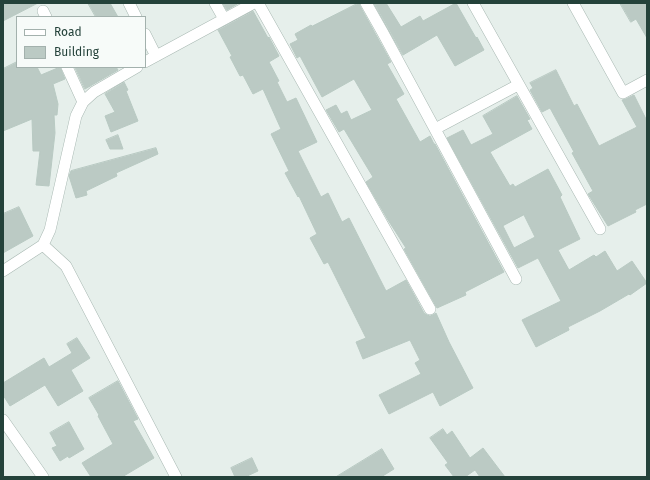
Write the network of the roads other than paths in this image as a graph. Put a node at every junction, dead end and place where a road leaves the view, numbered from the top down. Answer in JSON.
{"nodes":[{"id":1,"x":129,"y":3,"type":"edge"},
{"id":2,"x":215,"y":3,"type":"edge"},
{"id":3,"x":254,"y":3,"type":"edge"},
{"id":4,"x":258,"y":3,"type":"edge"},
{"id":5,"x":366,"y":3,"type":"edge"},
{"id":6,"x":473,"y":3,"type":"edge"},
{"id":7,"x":573,"y":3,"type":"edge"},
{"id":8,"x":136,"y":16,"type":"edge"},
{"id":9,"x":224,"y":19,"type":"junction"},
{"id":10,"x":146,"y":36,"type":"edge"},
{"id":11,"x":156,"y":56,"type":"junction"},
{"id":12,"x":146,"y":61,"type":"edge"},
{"id":13,"x":67,"y":68,"type":"edge"},
{"id":14,"x":135,"y":68,"type":"edge"},
{"id":15,"x":647,"y":80,"type":"edge"},
{"id":16,"x":518,"y":84,"type":"junction"},
{"id":17,"x":83,"y":102,"type":"junction"},
{"id":18,"x":435,"y":129,"type":"junction"},
{"id":19,"x":600,"y":229,"type":"dead end"},
{"id":20,"x":43,"y":245,"type":"junction"},
{"id":21,"x":3,"y":271,"type":"edge"},
{"id":22,"x":516,"y":279,"type":"dead end"},
{"id":23,"x":430,"y":309,"type":"dead end"},
{"id":24,"x":3,"y":420,"type":"edge"},
{"id":25,"x":173,"y":476,"type":"edge"},
{"id":26,"x":43,"y":477,"type":"edge"}],
"edges":[{"from":1,"to":8,"type":"street"},
{"from":2,"to":9,"type":"street"},
{"from":3,"to":9,"type":"street"},
{"from":4,"to":23,"type":"street"},
{"from":5,"to":18,"type":"street"},
{"from":6,"to":16,"type":"street"},
{"from":7,"to":15,"type":"street"},
{"from":9,"to":11,"type":"street"},
{"from":10,"to":11,"type":"street"},
{"from":11,"to":12,"type":"street"},
{"from":13,"to":17,"type":"street"},
{"from":14,"to":17,"type":"street"},
{"from":16,"to":18,"type":"street"},
{"from":16,"to":19,"type":"street"},
{"from":17,"to":20,"type":"street"},
{"from":18,"to":22,"type":"street"},
{"from":20,"to":21,"type":"street"},
{"from":20,"to":25,"type":"street"},
{"from":24,"to":26,"type":"street"}]}
